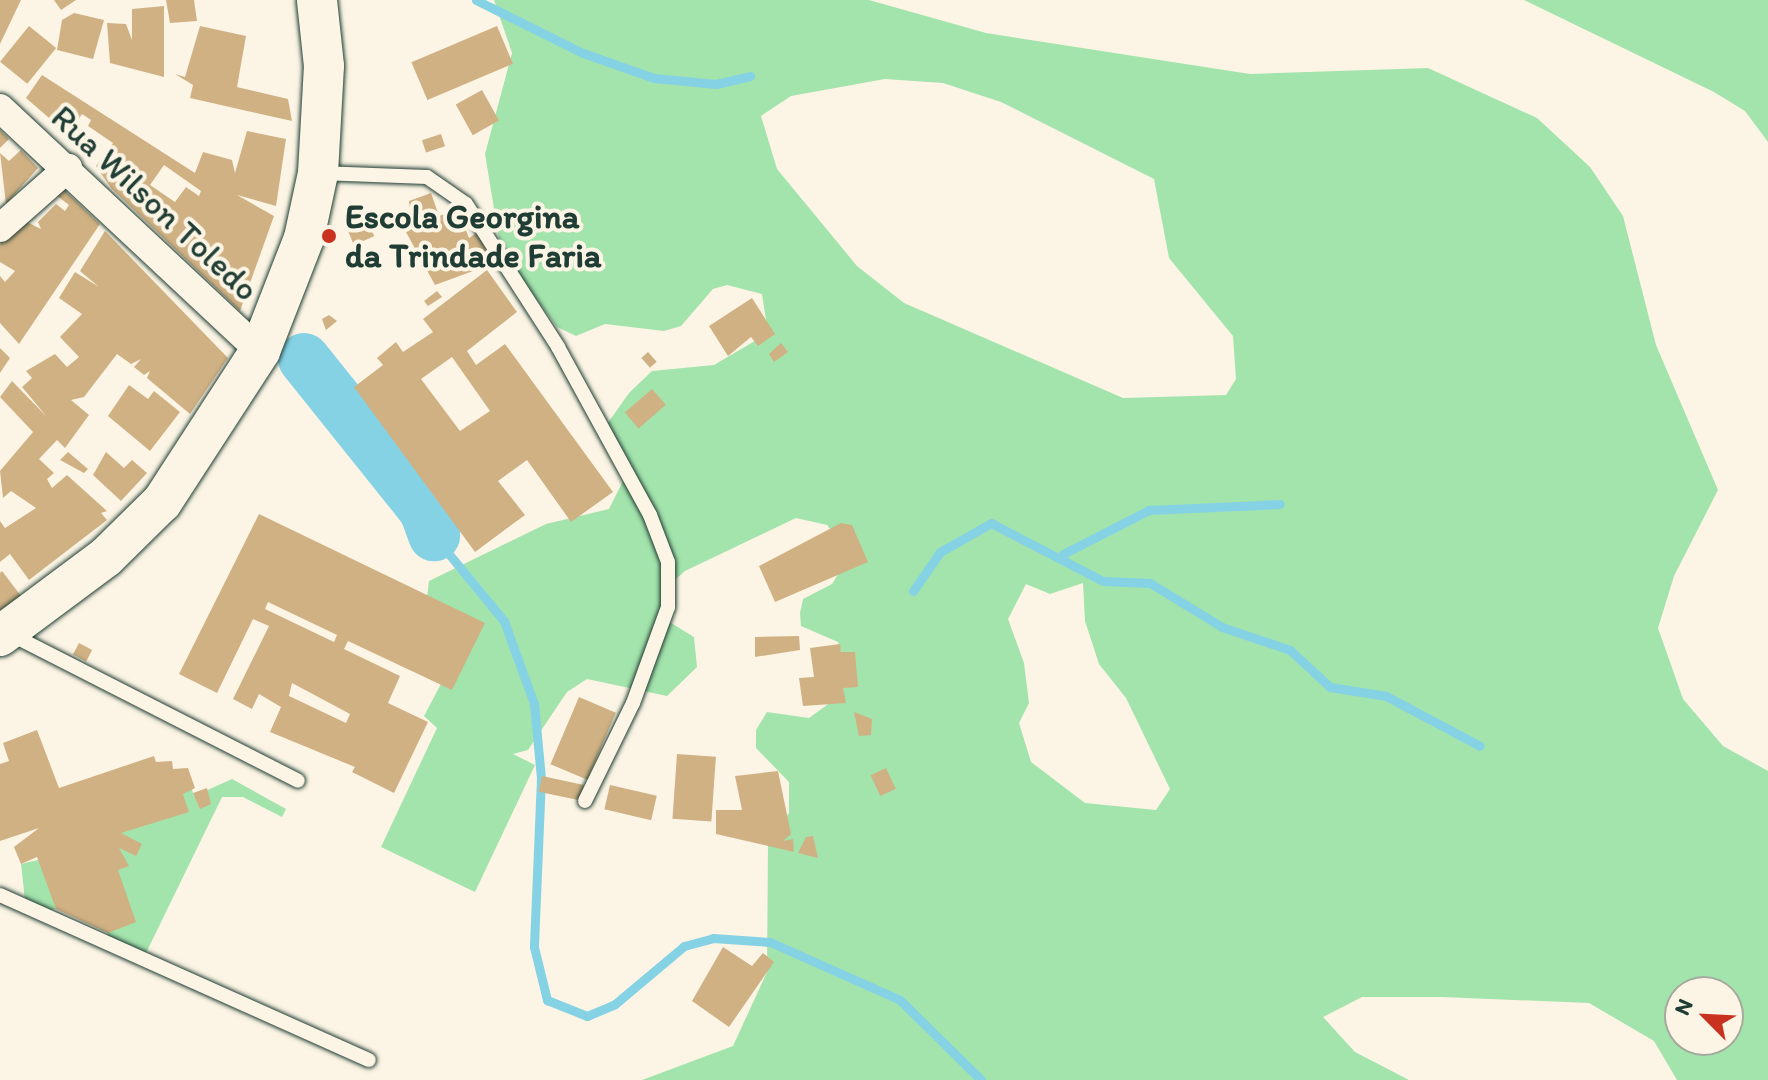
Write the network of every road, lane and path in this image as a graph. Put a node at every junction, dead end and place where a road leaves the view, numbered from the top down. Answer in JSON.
{"nodes":[{"id":1,"x":317,"y":0,"type":"edge"},
{"id":2,"x":0,"y":108,"type":"edge"},
{"id":3,"x":68,"y":168,"type":"junction"},
{"id":4,"x":318,"y":173,"type":"junction"},
{"id":5,"x":0,"y":228,"type":"edge"},
{"id":6,"x":260,"y":351,"type":"junction"},
{"id":7,"x":3,"y":634,"type":"edge"},
{"id":8,"x":298,"y":781,"type":"dead end"},
{"id":9,"x":585,"y":801,"type":"dead end"},
{"id":10,"x":0,"y":895,"type":"edge"},
{"id":11,"x":369,"y":1060,"type":"dead end"}],
"edges":[{"from":1,"to":4,"type":"main road"},
{"from":2,"to":3,"type":"street","name":"Rua Wilson Toledo"},
{"from":3,"to":5,"type":"street"},
{"from":3,"to":6,"type":"street","name":"Rua Wilson Toledo"},
{"from":4,"to":6,"type":"main road"},
{"from":4,"to":9,"type":"lane"},
{"from":6,"to":7,"type":"main road"},
{"from":7,"to":8,"type":"lane"},
{"from":10,"to":11,"type":"lane"}]}
